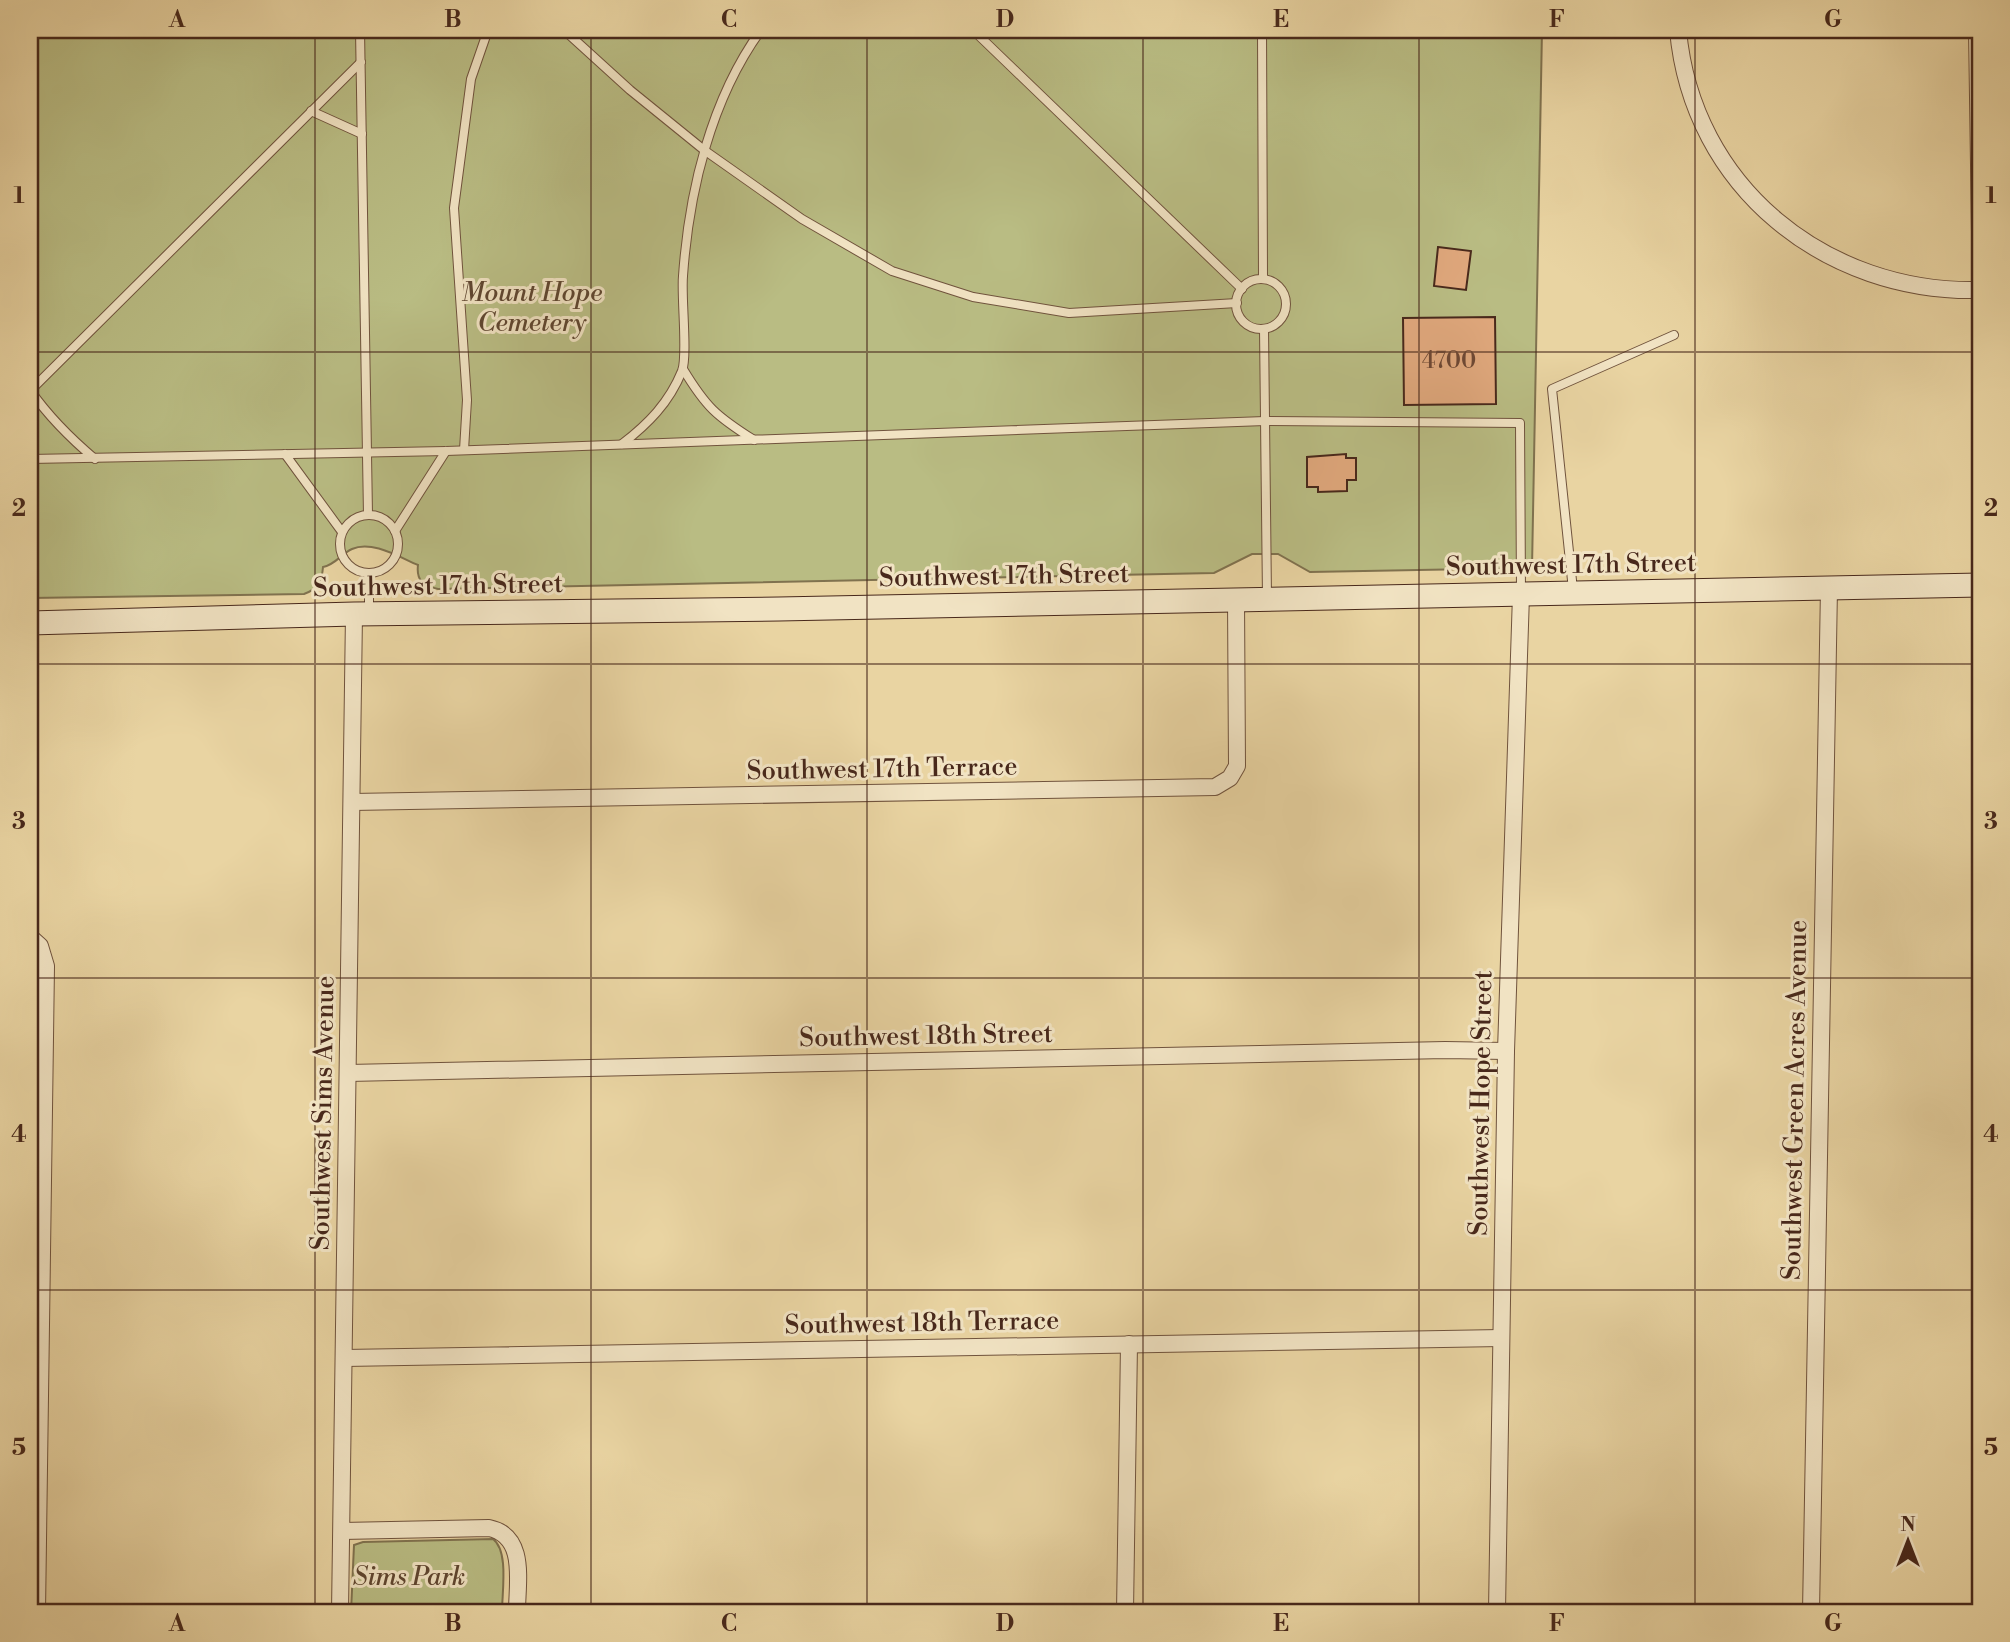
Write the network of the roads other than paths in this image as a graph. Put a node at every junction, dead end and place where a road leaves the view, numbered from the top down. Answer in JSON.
{"nodes":[{"id":1,"x":360,"y":30,"type":"edge"},
{"id":2,"x":488,"y":30,"type":"edge"},
{"id":3,"x":564,"y":30,"type":"edge"},
{"id":4,"x":761,"y":30,"type":"edge"},
{"id":5,"x":973,"y":30,"type":"edge"},
{"id":6,"x":1262,"y":30,"type":"edge"},
{"id":7,"x":1678,"y":30,"type":"edge"},
{"id":8,"x":1977,"y":30,"type":"edge"},
{"id":9,"x":361,"y":62,"type":"junction"},
{"id":10,"x":311,"y":111,"type":"junction"},
{"id":11,"x":362,"y":134,"type":"junction"},
{"id":12,"x":704,"y":150,"type":"junction"},
{"id":13,"x":1980,"y":232,"type":"edge"},
{"id":14,"x":1263,"y":279,"type":"junction"},
{"id":15,"x":1242,"y":289,"type":"junction"},
{"id":16,"x":1980,"y":290,"type":"edge"},
{"id":17,"x":1237,"y":303,"type":"junction"},
{"id":18,"x":1264,"y":329,"type":"junction"},
{"id":19,"x":1674,"y":335,"type":"dead end"},
{"id":20,"x":683,"y":369,"type":"junction"},
{"id":21,"x":30,"y":391,"type":"edge"},
{"id":22,"x":1265,"y":421,"type":"junction"},
{"id":23,"x":754,"y":440,"type":"junction"},
{"id":24,"x":622,"y":444,"type":"junction"},
{"id":25,"x":464,"y":450,"type":"junction"},
{"id":26,"x":446,"y":451,"type":"junction"},
{"id":27,"x":366,"y":453,"type":"junction"},
{"id":28,"x":285,"y":454,"type":"junction"},
{"id":29,"x":30,"y":459,"type":"edge"},
{"id":30,"x":95,"y":459,"type":"junction"},
{"id":31,"x":368,"y":515,"type":"junction"},
{"id":32,"x":395,"y":531,"type":"junction"},
{"id":33,"x":342,"y":532,"type":"junction"},
{"id":34,"x":369,"y":573,"type":"junction"},
{"id":35,"x":1980,"y":585,"type":"edge"},
{"id":36,"x":1829,"y":588,"type":"junction"},
{"id":37,"x":1573,"y":593,"type":"junction"},
{"id":38,"x":1521,"y":594,"type":"junction"},
{"id":39,"x":1267,"y":598,"type":"junction"},
{"id":40,"x":1236,"y":599,"type":"junction"},
{"id":41,"x":362,"y":614,"type":"junction"},
{"id":42,"x":30,"y":623,"type":"edge"},
{"id":43,"x":352,"y":803,"type":"junction"},
{"id":44,"x":35,"y":942,"type":"edge"},
{"id":45,"x":1506,"y":1051,"type":"junction"},
{"id":46,"x":348,"y":1073,"type":"junction"},
{"id":47,"x":1501,"y":1338,"type":"junction"},
{"id":48,"x":1129,"y":1344,"type":"junction"},
{"id":49,"x":344,"y":1358,"type":"junction"},
{"id":50,"x":342,"y":1531,"type":"junction"},
{"id":51,"x":37,"y":1612,"type":"edge"},
{"id":52,"x":340,"y":1612,"type":"edge"},
{"id":53,"x":517,"y":1612,"type":"edge"},
{"id":54,"x":1125,"y":1612,"type":"edge"},
{"id":55,"x":1497,"y":1612,"type":"edge"},
{"id":56,"x":1811,"y":1612,"type":"edge"}],
"edges":[{"from":1,"to":9,"type":"lane"},
{"from":2,"to":25,"type":"lane"},
{"from":3,"to":12,"type":"lane"},
{"from":4,"to":12,"type":"lane"},
{"from":5,"to":15,"type":"lane"},
{"from":6,"to":14,"type":"lane"},
{"from":7,"to":16,"type":"street"},
{"from":8,"to":13,"type":"street"},
{"from":9,"to":10,"type":"lane"},
{"from":9,"to":11,"type":"lane"},
{"from":10,"to":11,"type":"lane"},
{"from":10,"to":21,"type":"lane"},
{"from":11,"to":27,"type":"lane"},
{"from":12,"to":17,"type":"lane"},
{"from":12,"to":20,"type":"lane"},
{"from":14,"to":15,"type":"lane"},
{"from":14,"to":18,"type":"lane"},
{"from":15,"to":17,"type":"lane"},
{"from":17,"to":18,"type":"lane"},
{"from":18,"to":22,"type":"lane"},
{"from":19,"to":37,"type":"lane"},
{"from":20,"to":23,"type":"lane"},
{"from":20,"to":24,"type":"lane"},
{"from":21,"to":30,"type":"lane"},
{"from":22,"to":23,"type":"lane"},
{"from":22,"to":38,"type":"lane"},
{"from":22,"to":39,"type":"lane"},
{"from":23,"to":24,"type":"lane"},
{"from":24,"to":25,"type":"lane"},
{"from":25,"to":26,"type":"lane"},
{"from":26,"to":27,"type":"lane"},
{"from":26,"to":32,"type":"lane"},
{"from":27,"to":28,"type":"lane"},
{"from":27,"to":31,"type":"lane"},
{"from":28,"to":30,"type":"lane"},
{"from":28,"to":33,"type":"lane"},
{"from":29,"to":30,"type":"lane"},
{"from":31,"to":32,"type":"lane"},
{"from":31,"to":33,"type":"lane"},
{"from":32,"to":34,"type":"lane"},
{"from":33,"to":34,"type":"lane"},
{"from":34,"to":41,"type":"lane"},
{"from":35,"to":36,"type":"main road","name":"Southwest 17th Street"},
{"from":36,"to":37,"type":"main road","name":"Southwest 17th Street"},
{"from":36,"to":56,"type":"street","name":"Southwest Green Acres Avenue"},
{"from":37,"to":38,"type":"main road","name":"Southwest 17th Street"},
{"from":38,"to":39,"type":"main road","name":"Southwest 17th Street"},
{"from":38,"to":45,"type":"street","name":"Southwest Hope Street"},
{"from":39,"to":40,"type":"main road","name":"Southwest 17th Street"},
{"from":40,"to":41,"type":"main road","name":"Southwest 17th Street"},
{"from":40,"to":43,"type":"street","name":"Southwest 17th Terrace"},
{"from":41,"to":42,"type":"main road","name":"Southwest 17th Street"},
{"from":41,"to":43,"type":"street","name":"Southwest Sims Avenue"},
{"from":43,"to":46,"type":"street","name":"Southwest Sims Avenue"},
{"from":44,"to":51,"type":"street"},
{"from":45,"to":46,"type":"street","name":"Southwest 18th Street"},
{"from":45,"to":47,"type":"street","name":"Southwest Hope Street"},
{"from":46,"to":49,"type":"street","name":"Southwest Sims Avenue"},
{"from":47,"to":48,"type":"street","name":"Southwest 18th Terrace"},
{"from":47,"to":55,"type":"street","name":"Southwest Hope Street"},
{"from":48,"to":49,"type":"street","name":"Southwest 18th Terrace"},
{"from":48,"to":54,"type":"street"},
{"from":49,"to":50,"type":"street","name":"Southwest Sims Avenue"},
{"from":50,"to":52,"type":"street","name":"Southwest Sims Avenue"},
{"from":50,"to":53,"type":"street"}]}
